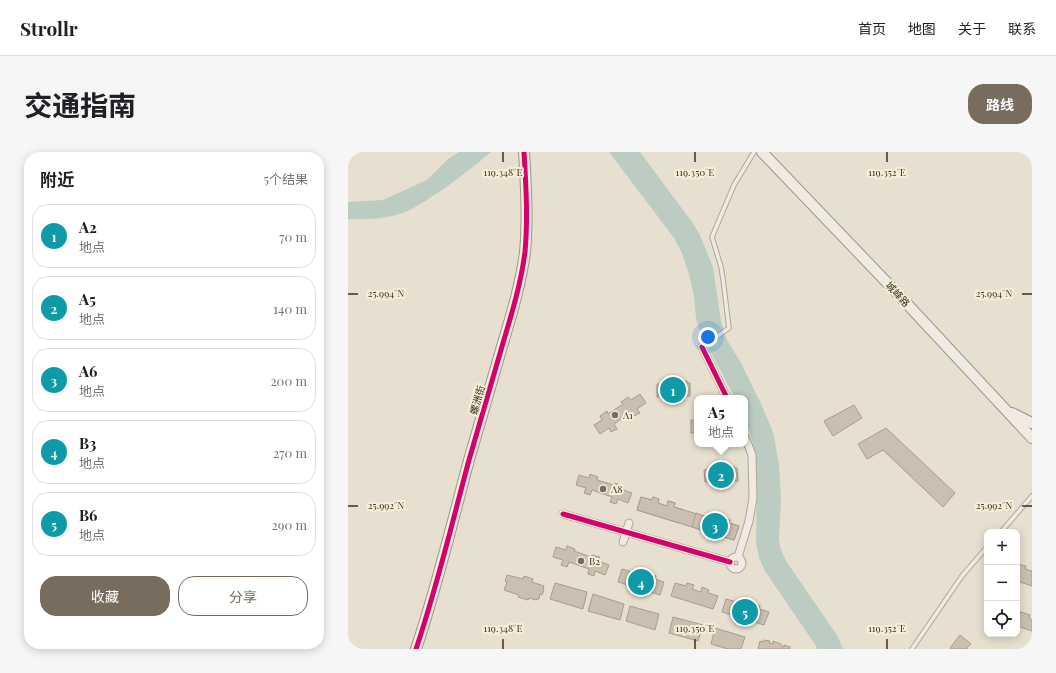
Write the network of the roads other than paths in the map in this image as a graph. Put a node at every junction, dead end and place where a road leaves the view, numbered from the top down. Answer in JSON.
{"nodes":[{"id":1,"x":524,"y":152,"type":"edge"},
{"id":2,"x":754,"y":152,"type":"edge"},
{"id":3,"x":762,"y":152,"type":"edge"},
{"id":4,"x":702,"y":347,"type":"joint"},
{"id":5,"x":726,"y":395,"type":"edge"},
{"id":6,"x":1008,"y":411,"type":"junction"},
{"id":7,"x":1032,"y":423,"type":"edge"},
{"id":8,"x":1032,"y":438,"type":"edge"},
{"id":9,"x":748,"y":445,"type":"edge"},
{"id":10,"x":1032,"y":496,"type":"edge"},
{"id":11,"x":563,"y":514,"type":"dead end"},
{"id":12,"x":629,"y":523,"type":"dead end"},
{"id":13,"x":1004,"y":529,"type":"edge"},
{"id":14,"x":626,"y":532,"type":"junction"},
{"id":15,"x":623,"y":542,"type":"dead end"},
{"id":16,"x":984,"y":551,"type":"edge"},
{"id":17,"x":738,"y":557,"type":"junction"},
{"id":18,"x":730,"y":562,"type":"junction"},
{"id":19,"x":416,"y":649,"type":"edge"},
{"id":20,"x":912,"y":649,"type":"edge"}],
"edges":[{"from":1,"to":19,"type":"street","name":"螺洲街"},
{"from":2,"to":4,"type":"lane","bridge":true},
{"from":3,"to":6,"type":"street","name":"城峰路"},
{"from":4,"to":5,"type":"street"},
{"from":6,"to":7,"type":"street"},
{"from":6,"to":8,"type":"street","name":"城峰路"},
{"from":9,"to":17,"type":"street"},
{"from":10,"to":13,"type":"lane"},
{"from":11,"to":14,"type":"street"},
{"from":12,"to":14,"type":"street"},
{"from":14,"to":15,"type":"street"},
{"from":14,"to":18,"type":"street"},
{"from":16,"to":20,"type":"lane"},
{"from":17,"to":18,"type":"street"},
{"from":17,"to":18,"type":"street"}]}
